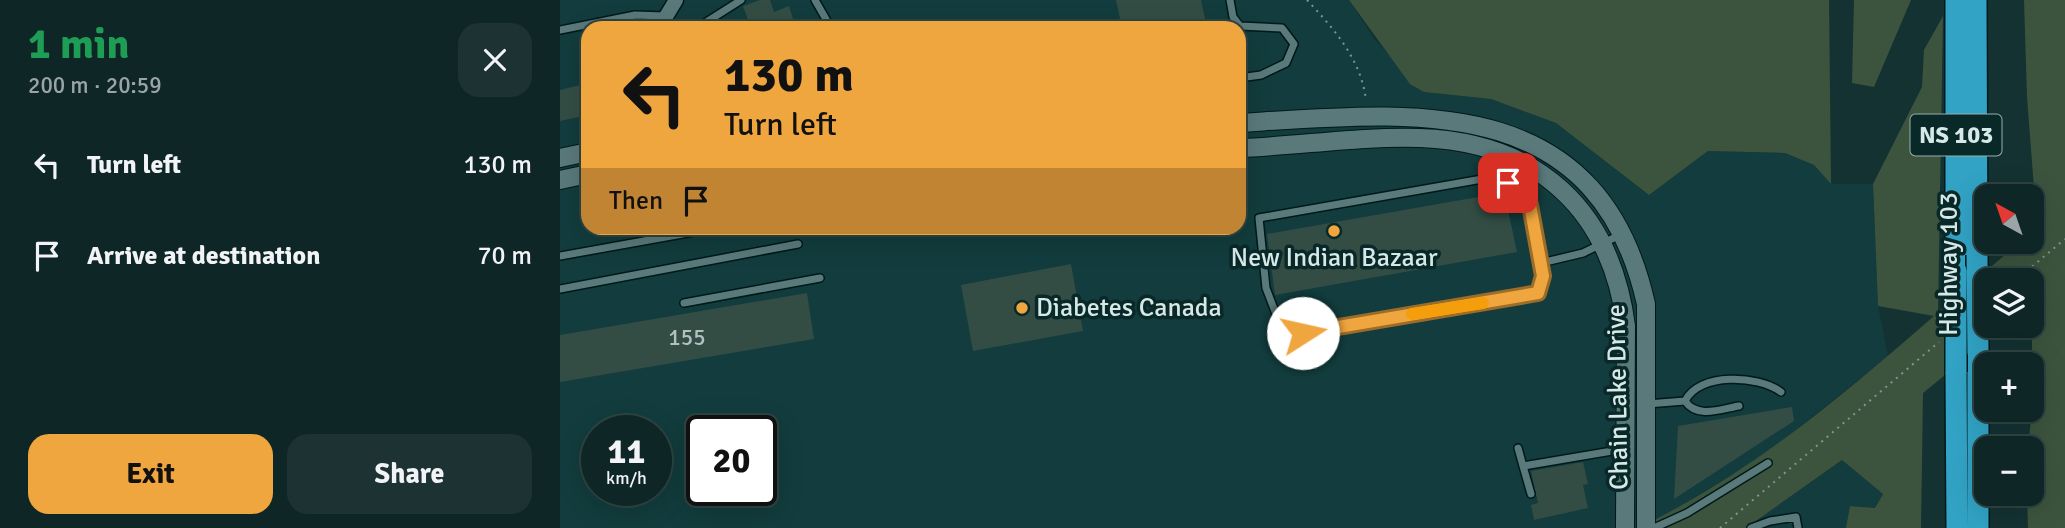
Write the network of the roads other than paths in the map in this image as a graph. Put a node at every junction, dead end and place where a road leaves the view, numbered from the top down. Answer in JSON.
{"nodes":[{"id":1,"x":676,"y":0,"type":"edge"},
{"id":2,"x":741,"y":0,"type":"edge"},
{"id":3,"x":815,"y":0,"type":"edge"},
{"id":4,"x":1230,"y":0,"type":"edge"},
{"id":5,"x":1955,"y":0,"type":"edge"},
{"id":6,"x":1976,"y":0,"type":"edge"},
{"id":7,"x":605,"y":21,"type":"edge"},
{"id":8,"x":658,"y":21,"type":"edge"},
{"id":9,"x":663,"y":21,"type":"edge"},
{"id":10,"x":708,"y":21,"type":"edge"},
{"id":11,"x":827,"y":21,"type":"edge"},
{"id":12,"x":1236,"y":21,"type":"edge"},
{"id":13,"x":581,"y":26,"type":"edge"},
{"id":14,"x":1246,"y":26,"type":"edge"},
{"id":15,"x":560,"y":30,"type":"edge"},
{"id":16,"x":1246,"y":76,"type":"edge"},
{"id":17,"x":1246,"y":123,"type":"edge"},
{"id":18,"x":1246,"y":148,"type":"edge"},
{"id":19,"x":581,"y":154,"type":"edge"},
{"id":20,"x":560,"y":158,"type":"edge"},
{"id":21,"x":581,"y":176,"type":"edge"},
{"id":22,"x":560,"y":180,"type":"edge"},
{"id":23,"x":1623,"y":234,"type":"junction"},
{"id":24,"x":677,"y":235,"type":"edge"},
{"id":25,"x":798,"y":244,"type":"dead end"},
{"id":26,"x":1604,"y":244,"type":"junction"},
{"id":27,"x":560,"y":256,"type":"edge"},
{"id":28,"x":1541,"y":263,"type":"junction"},
{"id":29,"x":820,"y":278,"type":"dead end"},
{"id":30,"x":560,"y":289,"type":"edge"},
{"id":31,"x":684,"y":303,"type":"dead end"},
{"id":32,"x":1781,"y":392,"type":"dead end"},
{"id":33,"x":1685,"y":401,"type":"junction"},
{"id":34,"x":1647,"y":404,"type":"junction"},
{"id":35,"x":1740,"y":406,"type":"dead end"},
{"id":36,"x":1518,"y":448,"type":"dead end"},
{"id":37,"x":1625,"y":448,"type":"junction"},
{"id":38,"x":1768,"y":463,"type":"dead end"},
{"id":39,"x":1523,"y":467,"type":"junction"},
{"id":40,"x":1645,"y":473,"type":"junction"},
{"id":41,"x":1625,"y":476,"type":"junction"},
{"id":42,"x":1531,"y":494,"type":"dead end"},
{"id":43,"x":1957,"y":506,"type":"junction"},
{"id":44,"x":1625,"y":528,"type":"edge"},
{"id":45,"x":1646,"y":528,"type":"edge"},
{"id":46,"x":1654,"y":528,"type":"edge"},
{"id":47,"x":1751,"y":528,"type":"edge"},
{"id":48,"x":1798,"y":528,"type":"edge"},
{"id":49,"x":1951,"y":528,"type":"edge"},
{"id":50,"x":1957,"y":528,"type":"edge"},
{"id":51,"x":1978,"y":528,"type":"edge"}],
"edges":[{"from":1,"to":9,"type":"street"},
{"from":2,"to":10,"type":"lane"},
{"from":3,"to":11,"type":"lane"},
{"from":4,"to":12,"type":"lane"},
{"from":5,"to":43,"type":"highway","name":"Highway 103","number":"NS 103","bridge":true},
{"from":6,"to":51,"type":"highway","name":"Highway 103","number":"NS 103","bridge":true},
{"from":7,"to":8,"type":"lane"},
{"from":13,"to":15,"type":"lane"},
{"from":14,"to":16,"type":"lane"},
{"from":17,"to":23,"type":"street","name":"Chain Lake Drive"},
{"from":18,"to":26,"type":"street","name":"Chain Lake Drive"},
{"from":19,"to":20,"type":"street"},
{"from":21,"to":22,"type":"street"},
{"from":23,"to":26,"type":"lane"},
{"from":23,"to":34,"type":"street","name":"Chain Lake Drive"},
{"from":24,"to":27,"type":"lane"},
{"from":25,"to":30,"type":"lane"},
{"from":26,"to":28,"type":"lane"},
{"from":26,"to":37,"type":"street","name":"Chain Lake Drive"},
{"from":28,"to":28,"type":"lane"},
{"from":29,"to":31,"type":"lane"},
{"from":32,"to":33,"type":"lane"},
{"from":33,"to":34,"type":"lane"},
{"from":33,"to":35,"type":"lane"},
{"from":34,"to":40,"type":"street","name":"Chain Lake Drive"},
{"from":36,"to":39,"type":"lane"},
{"from":37,"to":39,"type":"lane"},
{"from":37,"to":41,"type":"street","name":"Chain Lake Drive"},
{"from":38,"to":46,"type":"lane"},
{"from":39,"to":42,"type":"lane"},
{"from":40,"to":41,"type":"lane"},
{"from":40,"to":45,"type":"street","name":"Chain Lake Drive"},
{"from":41,"to":44,"type":"street","name":"Chain Lake Drive"},
{"from":43,"to":49,"type":"highway"},
{"from":43,"to":50,"type":"highway","name":"Highway 103","number":"NS 103"},
{"from":47,"to":48,"type":"lane"}]}
